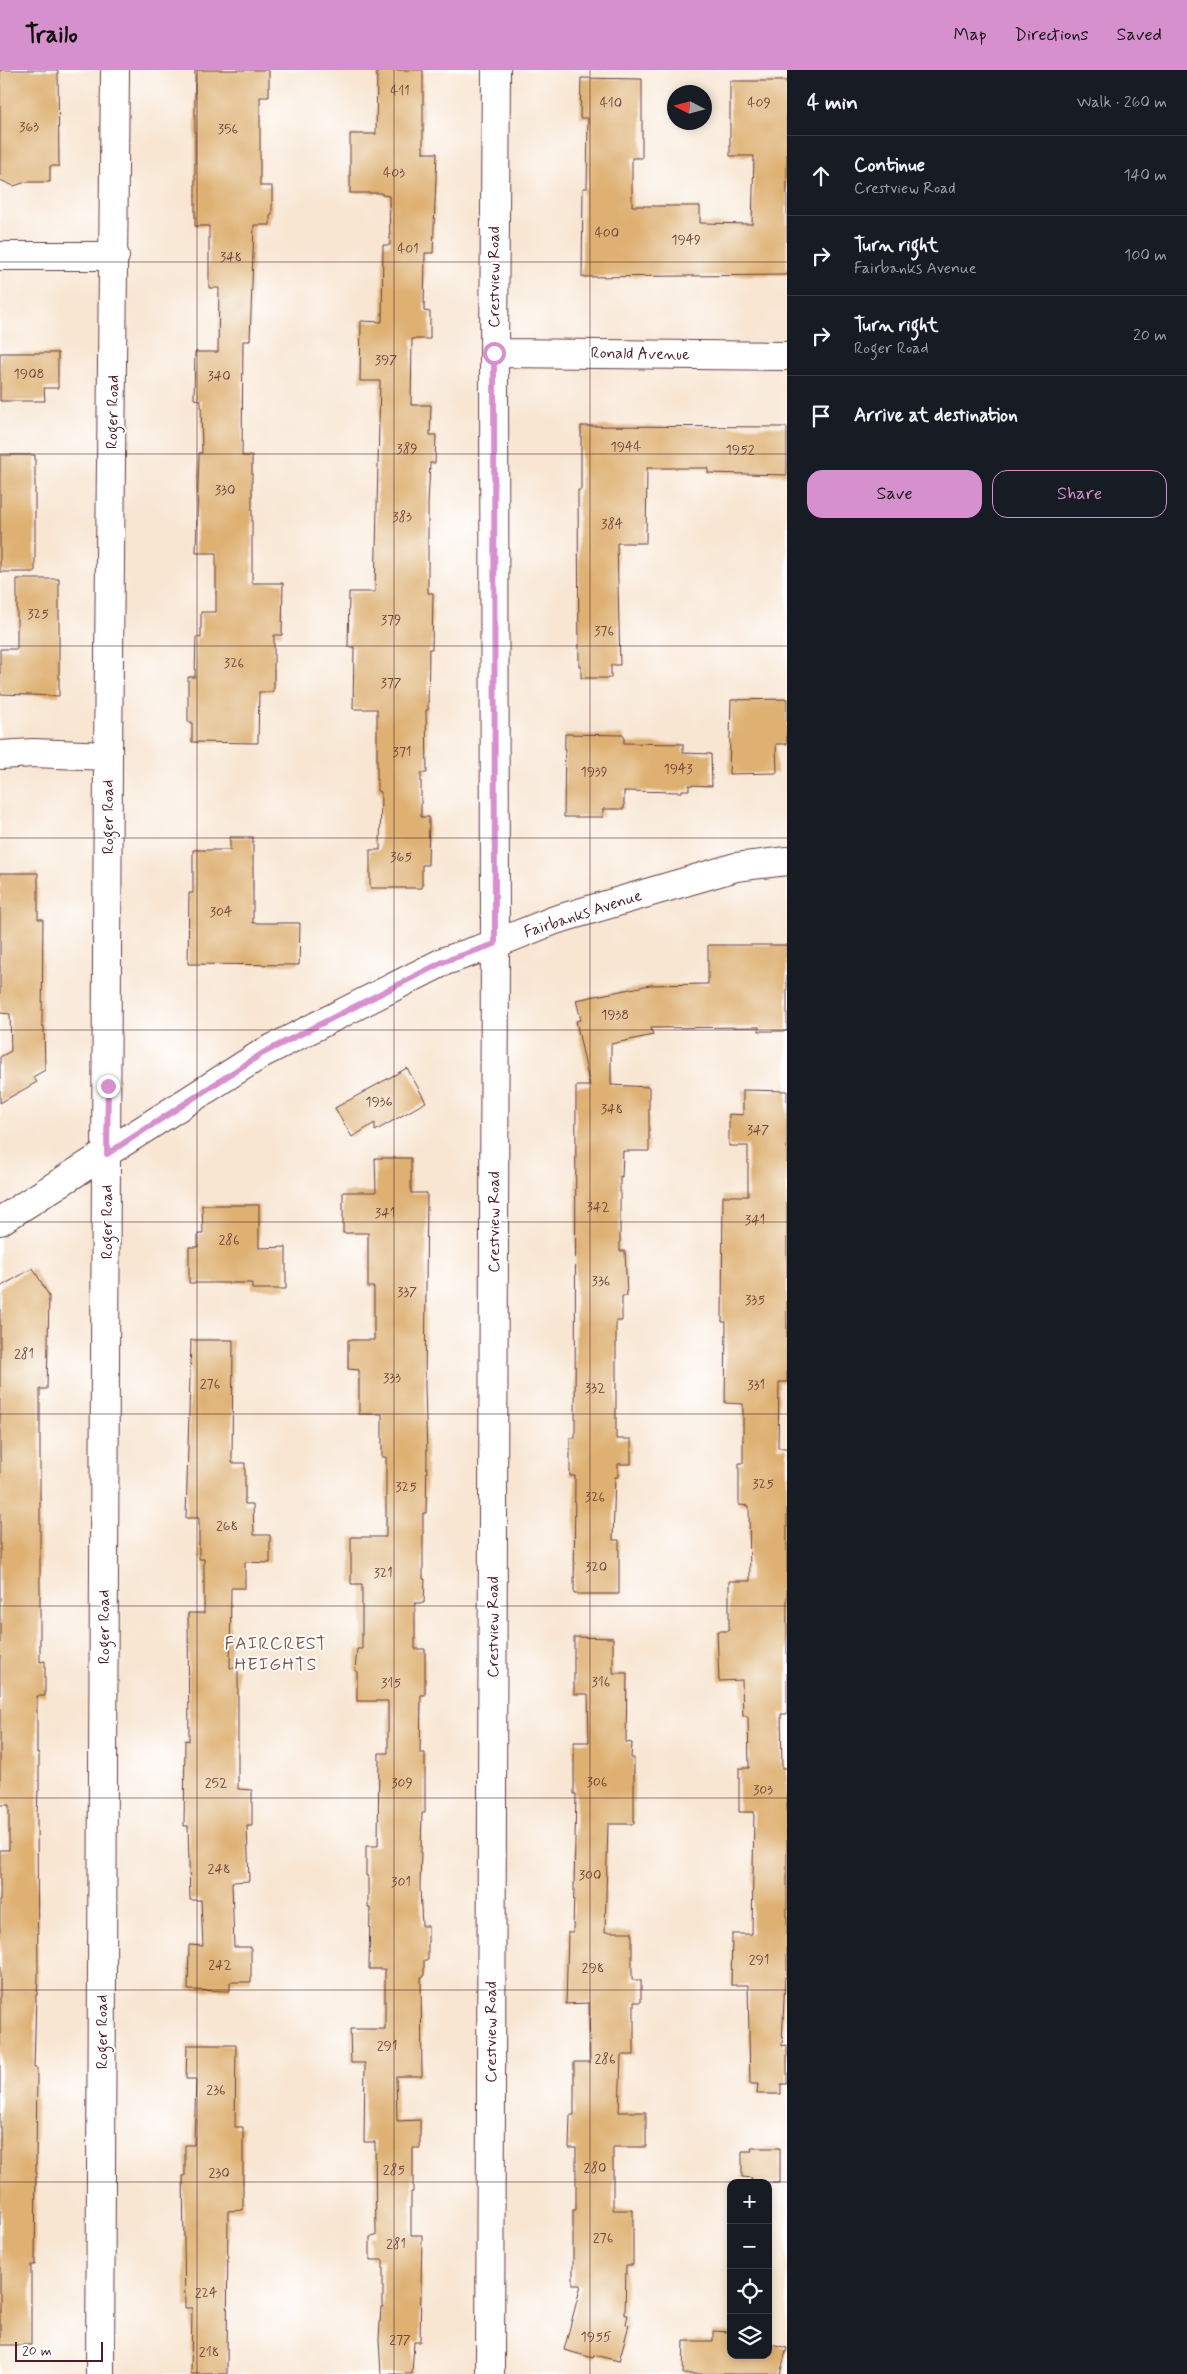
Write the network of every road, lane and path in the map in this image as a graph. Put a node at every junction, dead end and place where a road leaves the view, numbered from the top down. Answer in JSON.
{"nodes":[{"id":1,"x":116,"y":70,"type":"edge"},
{"id":2,"x":496,"y":70,"type":"edge"},
{"id":3,"x":0,"y":256,"type":"edge"},
{"id":4,"x":115,"y":256,"type":"junction"},
{"id":5,"x":494,"y":353,"type":"junction"},
{"id":6,"x":787,"y":356,"type":"edge"},
{"id":7,"x":0,"y":755,"type":"edge"},
{"id":8,"x":108,"y":756,"type":"junction"},
{"id":9,"x":787,"y":860,"type":"edge"},
{"id":10,"x":495,"y":944,"type":"junction"},
{"id":11,"x":107,"y":1154,"type":"junction"},
{"id":12,"x":0,"y":1220,"type":"edge"},
{"id":13,"x":100,"y":2374,"type":"edge"},
{"id":14,"x":490,"y":2374,"type":"edge"}],
"edges":[{"from":1,"to":4,"type":"street","name":"Roger Road"},
{"from":2,"to":5,"type":"street","name":"Crestview Road"},
{"from":3,"to":4,"type":"street"},
{"from":4,"to":8,"type":"street","name":"Roger Road"},
{"from":5,"to":6,"type":"street","name":"Ronald Avenue"},
{"from":5,"to":10,"type":"street","name":"Crestview Road"},
{"from":7,"to":8,"type":"street"},
{"from":8,"to":11,"type":"street","name":"Roger Road"},
{"from":9,"to":10,"type":"street","name":"Fairbanks Avenue"},
{"from":10,"to":11,"type":"street","name":"Fairbanks Avenue"},
{"from":10,"to":14,"type":"street","name":"Crestview Road"},
{"from":11,"to":12,"type":"street","name":"Fairbanks Avenue"},
{"from":11,"to":13,"type":"street","name":"Roger Road"}]}
